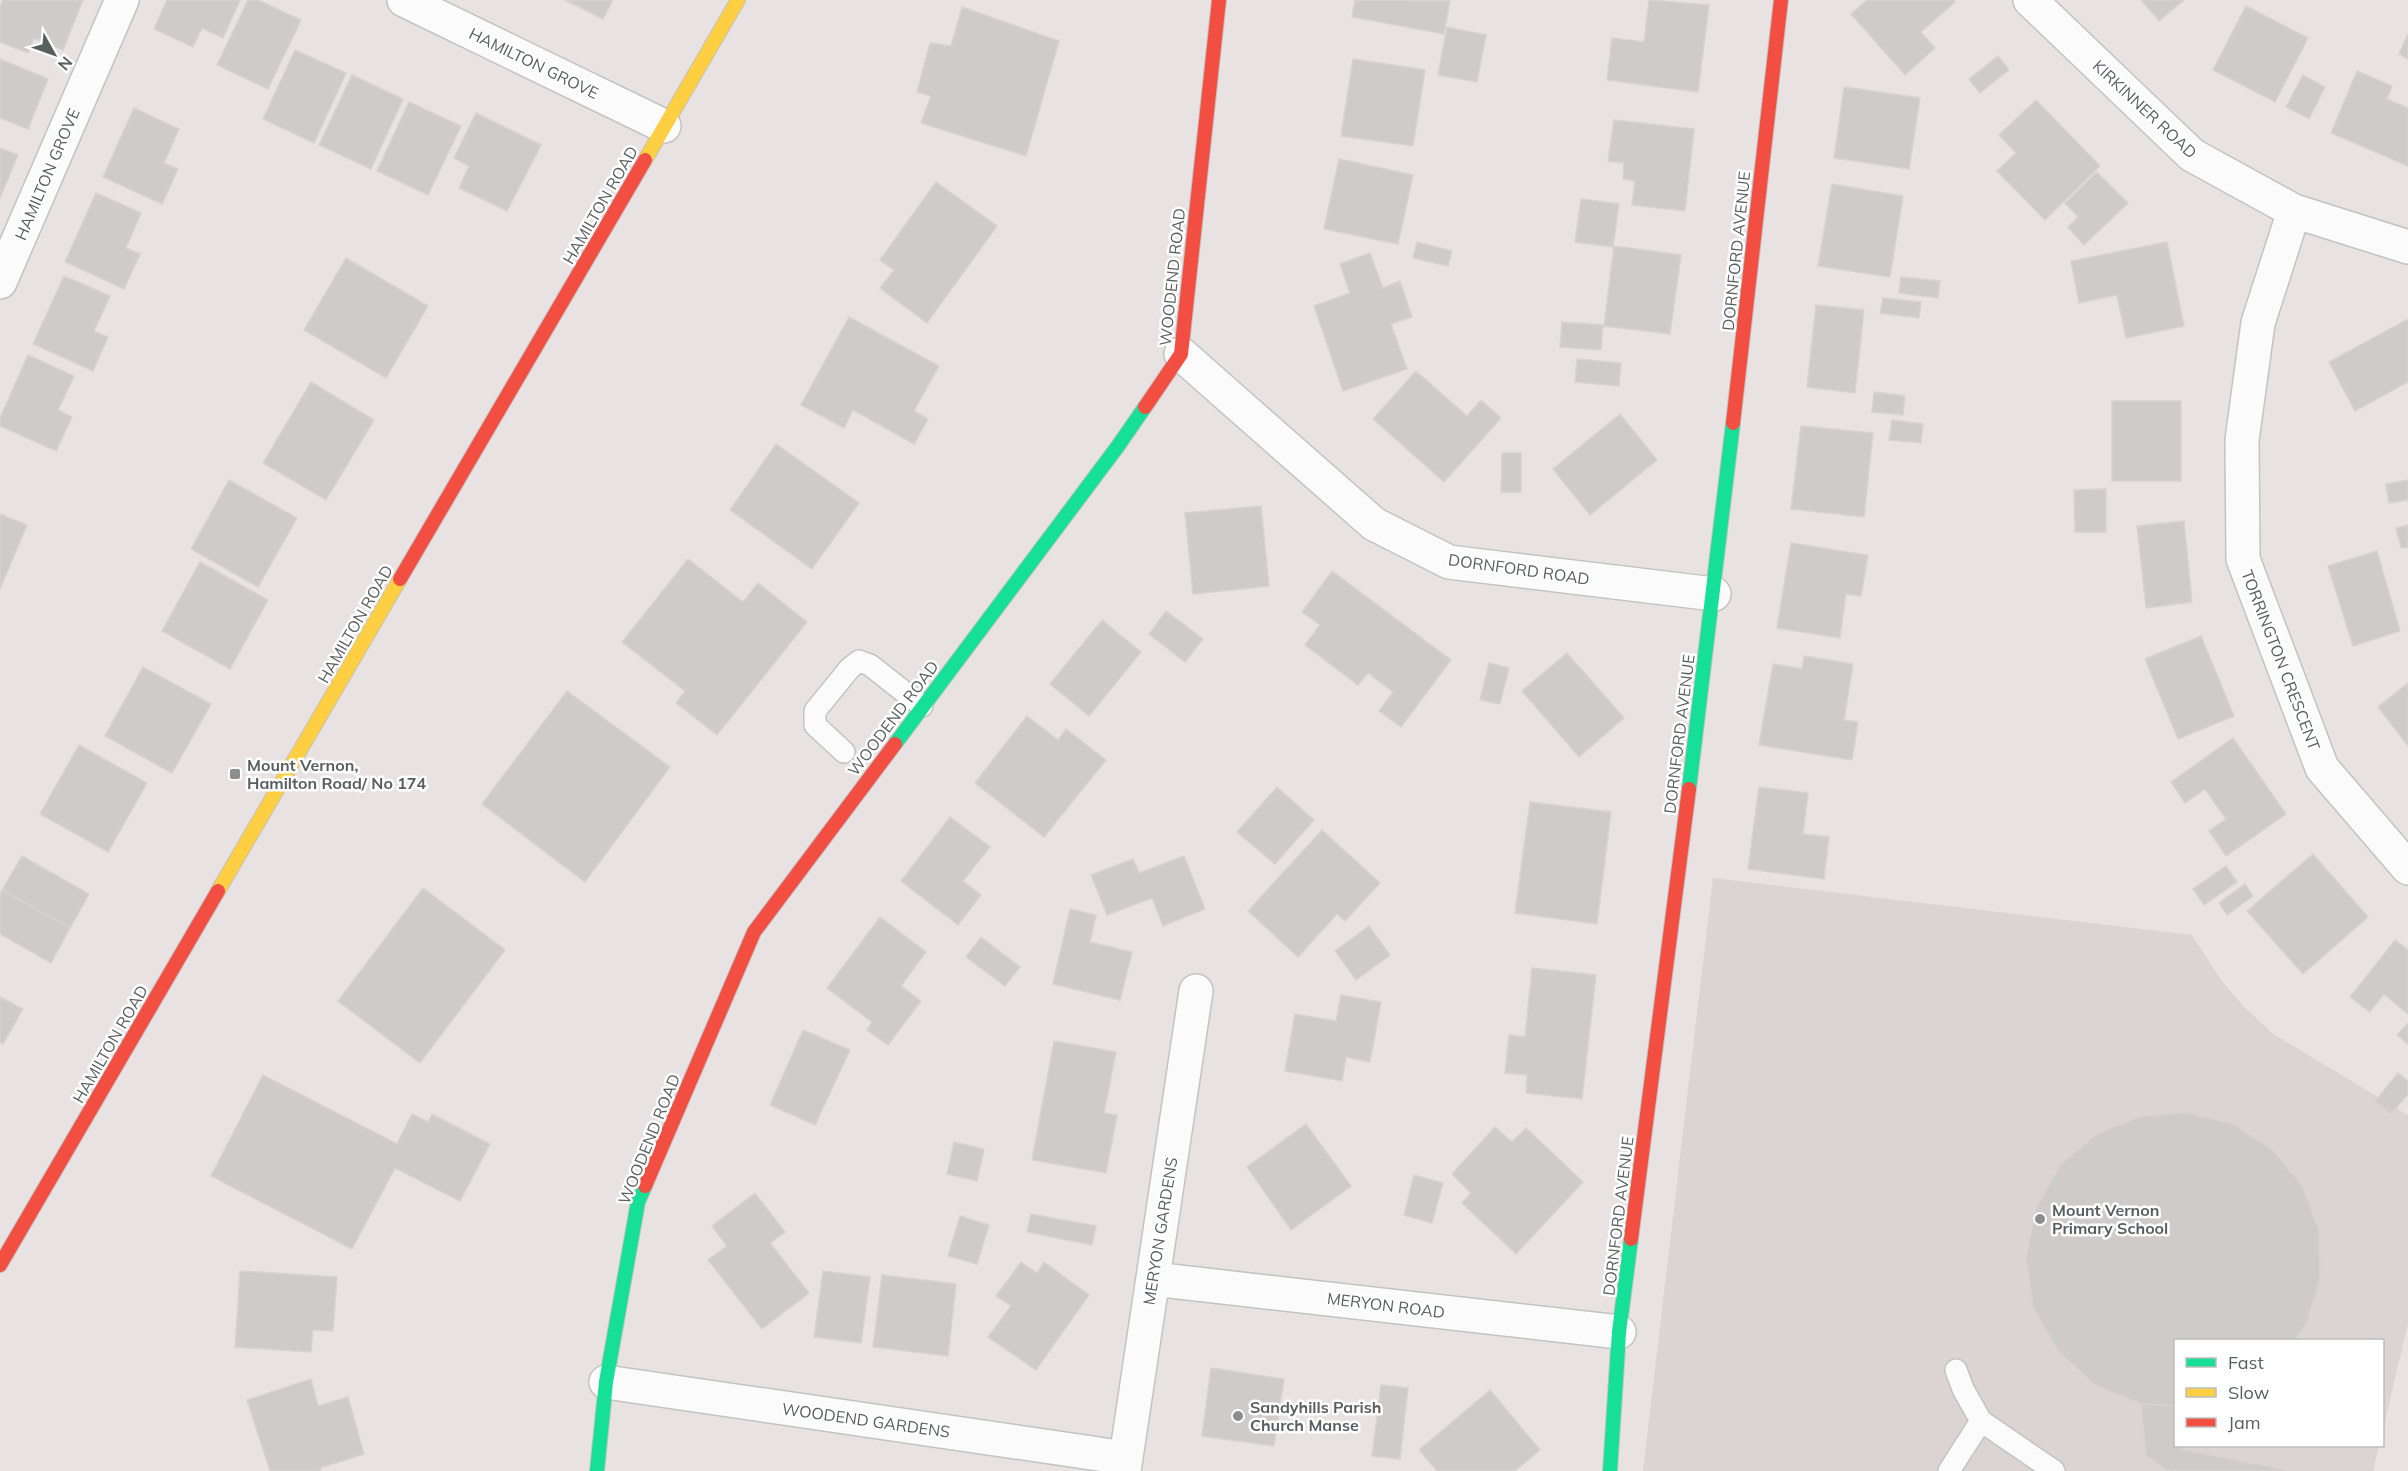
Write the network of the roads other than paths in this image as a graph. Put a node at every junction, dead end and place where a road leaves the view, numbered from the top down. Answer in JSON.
{"nodes":[{"id":1,"x":122,"y":0,"type":"edge"},
{"id":2,"x":404,"y":0,"type":"edge"},
{"id":3,"x":738,"y":0,"type":"edge"},
{"id":4,"x":1219,"y":0,"type":"edge"},
{"id":5,"x":1781,"y":0,"type":"edge"},
{"id":6,"x":2030,"y":0,"type":"edge"},
{"id":7,"x":664,"y":126,"type":"junction"},
{"id":8,"x":2294,"y":210,"type":"junction"},
{"id":9,"x":2408,"y":247,"type":"edge"},
{"id":10,"x":0,"y":282,"type":"edge"},
{"id":11,"x":1181,"y":354,"type":"junction"},
{"id":12,"x":1714,"y":594,"type":"junction"},
{"id":13,"x":922,"y":706,"type":"junction"},
{"id":14,"x":844,"y":752,"type":"dead end"},
{"id":15,"x":2408,"y":868,"type":"edge"},
{"id":16,"x":1196,"y":991,"type":"dead end"},
{"id":17,"x":0,"y":1265,"type":"edge"},
{"id":18,"x":1153,"y":1279,"type":"junction"},
{"id":19,"x":1619,"y":1332,"type":"junction"},
{"id":20,"x":1956,"y":1370,"type":"dead end"},
{"id":21,"x":606,"y":1382,"type":"junction"},
{"id":22,"x":1981,"y":1421,"type":"junction"},
{"id":23,"x":1125,"y":1465,"type":"edge"},
{"id":24,"x":597,"y":1471,"type":"edge"},
{"id":25,"x":1610,"y":1471,"type":"edge"},
{"id":26,"x":1949,"y":1471,"type":"edge"},
{"id":27,"x":2054,"y":1471,"type":"edge"}],
"edges":[{"from":1,"to":10,"type":"street","name":"HAMILTON GROVE"},
{"from":2,"to":7,"type":"street","name":"HAMILTON GROVE"},
{"from":3,"to":7,"type":"street","name":"HAMILTON ROAD"},
{"from":4,"to":11,"type":"street","name":"WOODEND ROAD"},
{"from":5,"to":12,"type":"street","name":"DORNFORD AVENUE"},
{"from":6,"to":8,"type":"street","name":"KIRKINNER ROAD"},
{"from":7,"to":17,"type":"street","name":"HAMILTON ROAD"},
{"from":8,"to":9,"type":"street","name":"KIRKINNER ROAD"},
{"from":8,"to":15,"type":"street","name":"TORRINGTON CRESCENT"},
{"from":11,"to":12,"type":"street","name":"DORNFORD ROAD"},
{"from":11,"to":13,"type":"street","name":"WOODEND ROAD"},
{"from":12,"to":19,"type":"street","name":"DORNFORD AVENUE"},
{"from":13,"to":14,"type":"lane"},
{"from":13,"to":21,"type":"street","name":"WOODEND ROAD"},
{"from":16,"to":18,"type":"street","name":"MERYON GARDENS"},
{"from":18,"to":19,"type":"street","name":"MERYON ROAD"},
{"from":18,"to":23,"type":"street","name":"MERYON GARDENS"},
{"from":19,"to":25,"type":"street","name":"DORNFORD AVENUE"},
{"from":20,"to":22,"type":"lane"},
{"from":21,"to":23,"type":"street","name":"WOODEND GARDENS"},
{"from":21,"to":24,"type":"street","name":"WOODEND ROAD"},
{"from":22,"to":26,"type":"lane"},
{"from":22,"to":27,"type":"lane"}]}
